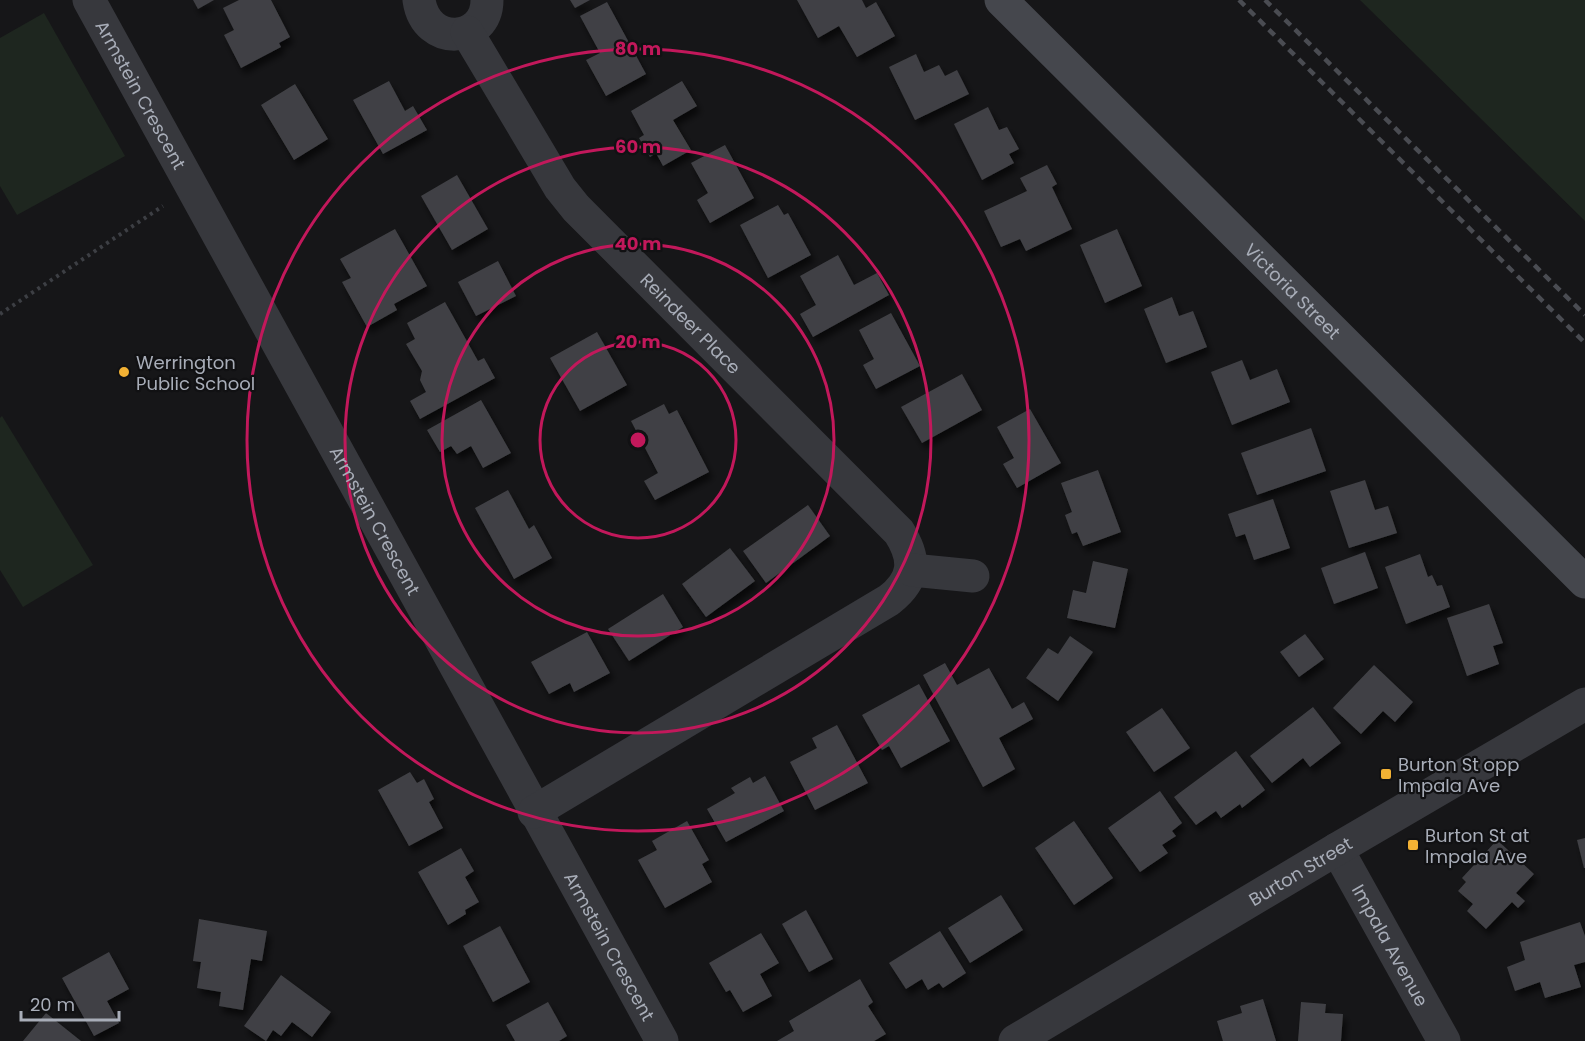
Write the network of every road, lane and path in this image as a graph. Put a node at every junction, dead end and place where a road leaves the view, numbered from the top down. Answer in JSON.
{"nodes":[{"id":1,"x":88,"y":0,"type":"edge"},
{"id":2,"x":419,"y":0,"type":"edge"},
{"id":3,"x":487,"y":0,"type":"edge"},
{"id":4,"x":1000,"y":0,"type":"edge"},
{"id":5,"x":467,"y":32,"type":"junction"},
{"id":6,"x":164,"y":206,"type":"dead end"},
{"id":7,"x":0,"y":314,"type":"edge"},
{"id":8,"x":912,"y":570,"type":"junction"},
{"id":9,"x":973,"y":576,"type":"dead end"},
{"id":10,"x":1585,"y":582,"type":"edge"},
{"id":11,"x":1585,"y":704,"type":"edge"},
{"id":12,"x":534,"y":812,"type":"junction"},
{"id":13,"x":1337,"y":849,"type":"junction"},
{"id":14,"x":662,"y":1041,"type":"edge"},
{"id":15,"x":1016,"y":1041,"type":"edge"},
{"id":16,"x":1444,"y":1041,"type":"edge"}],
"edges":[{"from":1,"to":12,"type":"street","name":"Armstein Crescent"},
{"from":2,"to":5,"type":"street"},
{"from":3,"to":5,"type":"street"},
{"from":4,"to":10,"type":"street","name":"Victoria Street"},
{"from":5,"to":8,"type":"street","name":"Reindeer Place"},
{"from":6,"to":7,"type":"path"},
{"from":8,"to":9,"type":"street"},
{"from":8,"to":12,"type":"street"},
{"from":11,"to":13,"type":"street","name":"Burton Street"},
{"from":12,"to":14,"type":"street","name":"Armstein Crescent"},
{"from":13,"to":15,"type":"street","name":"Burton Street"},
{"from":13,"to":16,"type":"street","name":"Impala Avenue"}]}
